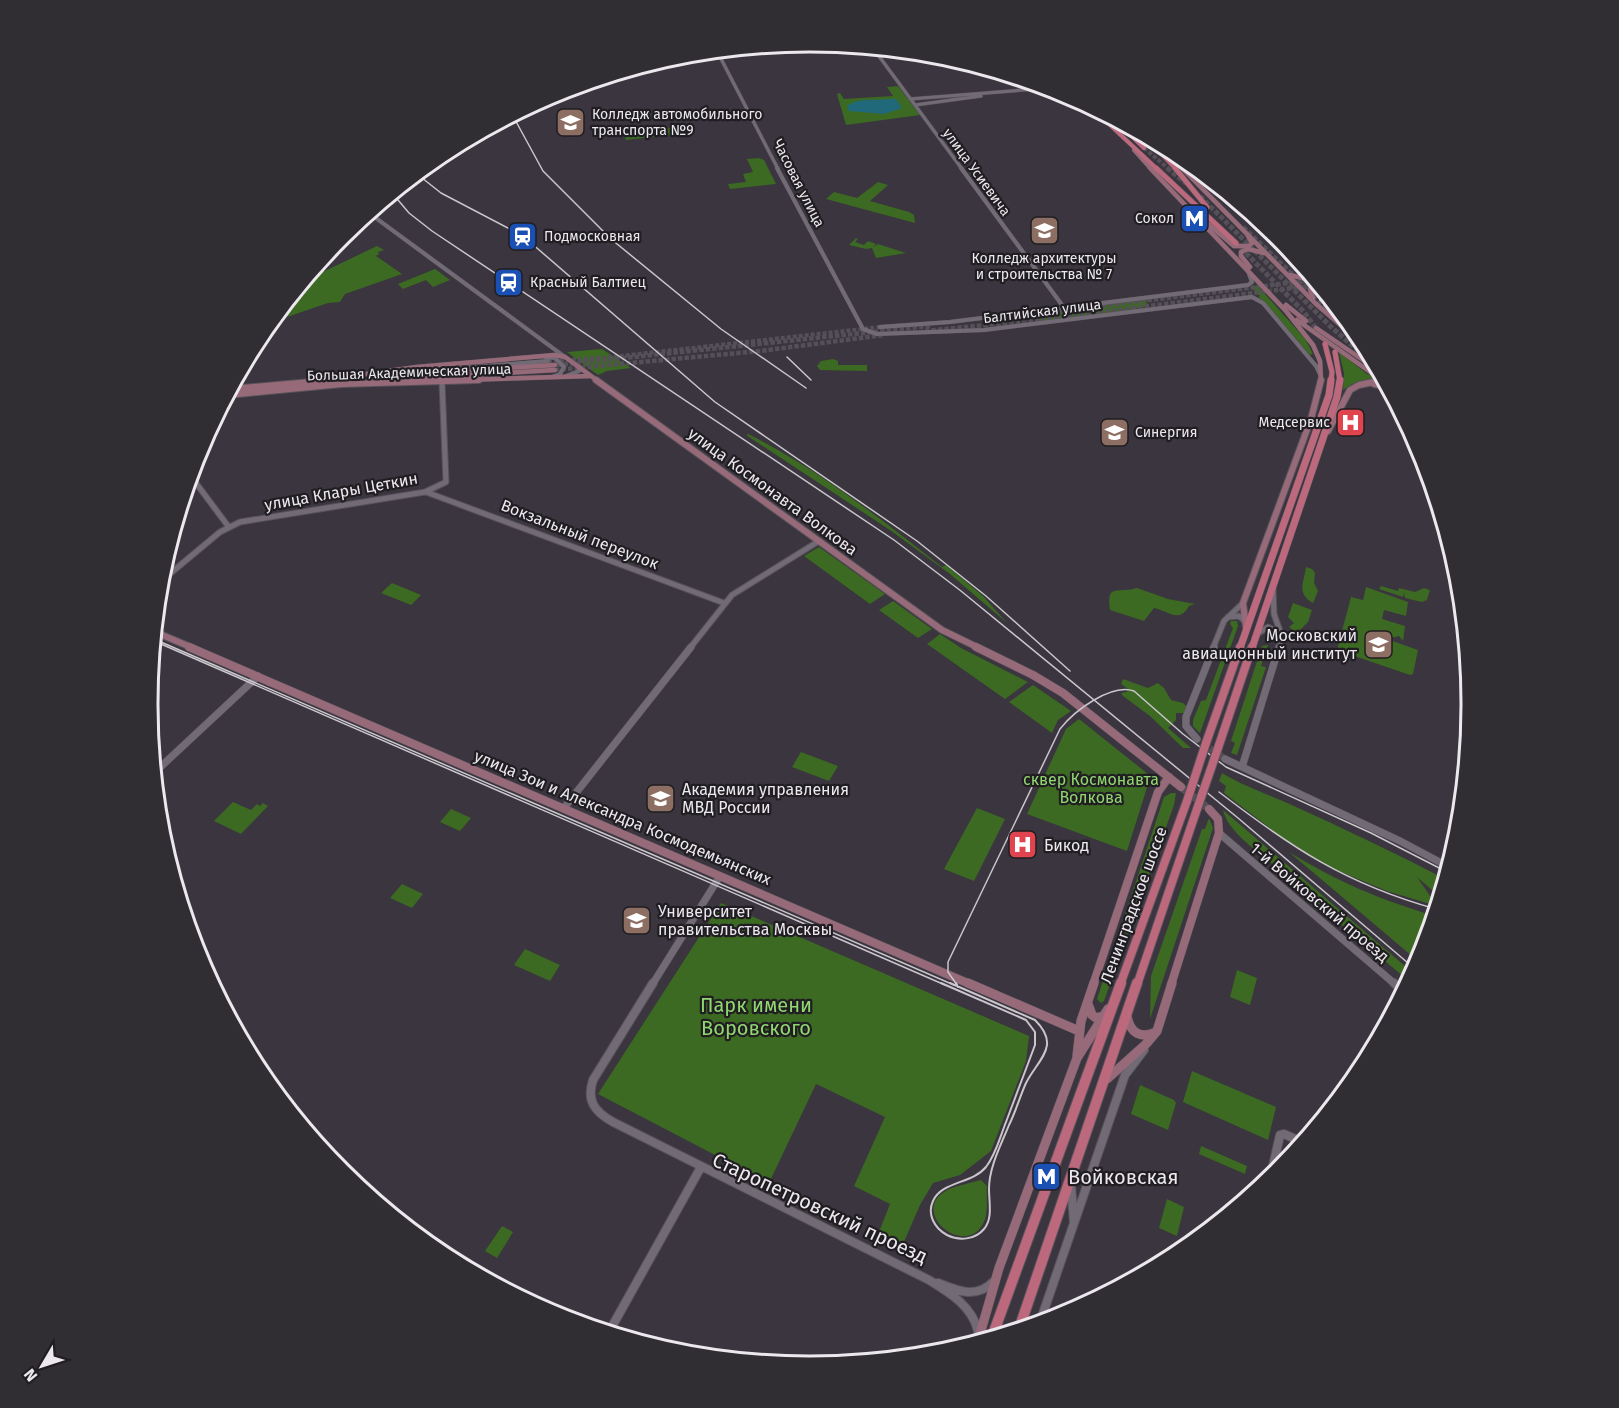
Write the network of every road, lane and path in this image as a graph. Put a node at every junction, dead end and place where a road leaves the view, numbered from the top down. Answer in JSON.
{"nodes":[{"id":1,"x":879,"y":57,"type":"edge"},
{"id":2,"x":721,"y":59,"type":"edge"},
{"id":3,"x":1027,"y":90,"type":"edge"},
{"id":4,"x":990,"y":94,"type":"junction"},
{"id":5,"x":910,"y":99,"type":"junction"},
{"id":6,"x":915,"y":105,"type":"junction"},
{"id":7,"x":1110,"y":126,"type":"edge"},
{"id":8,"x":1134,"y":150,"type":"junction"},
{"id":9,"x":1170,"y":161,"type":"tunnel mouth"},
{"id":10,"x":1188,"y":174,"type":"tunnel mouth"},
{"id":11,"x":1178,"y":196,"type":"junction"},
{"id":12,"x":376,"y":218,"type":"edge"},
{"id":13,"x":1246,"y":233,"type":"junction"},
{"id":14,"x":1271,"y":258,"type":"junction"},
{"id":15,"x":1248,"y":271,"type":"junction"},
{"id":16,"x":1285,"y":273,"type":"junction"},
{"id":17,"x":1303,"y":279,"type":"tunnel mouth"},
{"id":18,"x":1262,"y":285,"type":"junction"},
{"id":19,"x":1221,"y":288,"type":"junction"},
{"id":20,"x":1311,"y":289,"type":"tunnel mouth"},
{"id":21,"x":1268,"y":291,"type":"junction"},
{"id":22,"x":1230,"y":299,"type":"junction"},
{"id":23,"x":1315,"y":303,"type":"junction"},
{"id":24,"x":1065,"y":309,"type":"junction"},
{"id":25,"x":1286,"y":311,"type":"junction"},
{"id":26,"x":979,"y":318,"type":"junction"},
{"id":27,"x":1336,"y":321,"type":"edge"},
{"id":28,"x":860,"y":326,"type":"joint"},
{"id":29,"x":880,"y":327,"type":"tunnel mouth"},
{"id":30,"x":984,"y":330,"type":"junction"},
{"id":31,"x":1325,"y":344,"type":"tunnel mouth"},
{"id":32,"x":550,"y":346,"type":"junction"},
{"id":33,"x":1335,"y":352,"type":"dead end"},
{"id":34,"x":539,"y":357,"type":"junction"},
{"id":35,"x":565,"y":357,"type":"junction"},
{"id":36,"x":1362,"y":360,"type":"edge"},
{"id":37,"x":548,"y":361,"type":"tunnel mouth"},
{"id":38,"x":578,"y":366,"type":"junction"},
{"id":39,"x":421,"y":370,"type":"junction"},
{"id":40,"x":431,"y":372,"type":"junction"},
{"id":41,"x":1370,"y":372,"type":"edge"},
{"id":42,"x":591,"y":376,"type":"junction"},
{"id":43,"x":566,"y":377,"type":"junction"},
{"id":44,"x":1322,"y":377,"type":"junction"},
{"id":45,"x":548,"y":378,"type":"junction"},
{"id":46,"x":1375,"y":381,"type":"edge"},
{"id":47,"x":442,"y":382,"type":"junction"},
{"id":48,"x":342,"y":384,"type":"junction"},
{"id":49,"x":1366,"y":384,"type":"junction"},
{"id":50,"x":1378,"y":386,"type":"edge"},
{"id":51,"x":240,"y":388,"type":"edge"},
{"id":52,"x":236,"y":394,"type":"edge"},
{"id":53,"x":1311,"y":419,"type":"junction"},
{"id":54,"x":1324,"y":439,"type":"junction"},
{"id":55,"x":1310,"y":446,"type":"junction"},
{"id":56,"x":197,"y":484,"type":"edge"},
{"id":57,"x":425,"y":492,"type":"junction"},
{"id":58,"x":228,"y":526,"type":"junction"},
{"id":59,"x":819,"y":541,"type":"junction"},
{"id":60,"x":172,"y":572,"type":"edge"},
{"id":61,"x":1274,"y":585,"type":"junction"},
{"id":62,"x":724,"y":603,"type":"junction"},
{"id":63,"x":1244,"y":603,"type":"junction"},
{"id":64,"x":1226,"y":619,"type":"junction"},
{"id":65,"x":1246,"y":624,"type":"junction"},
{"id":66,"x":1257,"y":634,"type":"junction"},
{"id":67,"x":162,"y":635,"type":"edge"},
{"id":68,"x":1282,"y":637,"type":"junction"},
{"id":69,"x":258,"y":676,"type":"junction"},
{"id":70,"x":1197,"y":739,"type":"tunnel mouth"},
{"id":71,"x":1225,"y":759,"type":"tunnel mouth"},
{"id":72,"x":161,"y":766,"type":"edge"},
{"id":73,"x":1242,"y":767,"type":"junction"},
{"id":74,"x":1169,"y":777,"type":"junction"},
{"id":75,"x":1181,"y":787,"type":"tunnel mouth"},
{"id":76,"x":564,"y":808,"type":"junction"},
{"id":77,"x":1209,"y":809,"type":"tunnel mouth"},
{"id":78,"x":1219,"y":833,"type":"junction"},
{"id":79,"x":1441,"y":863,"type":"edge"},
{"id":80,"x":720,"y":876,"type":"junction"},
{"id":81,"x":1397,"y":986,"type":"edge"},
{"id":82,"x":1088,"y":1004,"type":"junction"},
{"id":83,"x":1112,"y":1005,"type":"junction"},
{"id":84,"x":1103,"y":1016,"type":"junction"},
{"id":85,"x":1127,"y":1016,"type":"junction"},
{"id":86,"x":1079,"y":1031,"type":"junction"},
{"id":87,"x":1156,"y":1032,"type":"junction"},
{"id":88,"x":1150,"y":1042,"type":"junction"},
{"id":89,"x":1077,"y":1058,"type":"junction"},
{"id":90,"x":1104,"y":1083,"type":"junction"},
{"id":91,"x":1295,"y":1139,"type":"edge"},
{"id":92,"x":1274,"y":1161,"type":"edge"},
{"id":93,"x":701,"y":1167,"type":"junction"},
{"id":94,"x":1071,"y":1179,"type":"junction"},
{"id":95,"x":1074,"y":1229,"type":"junction"},
{"id":96,"x":999,"y":1268,"type":"junction"},
{"id":97,"x":929,"y":1280,"type":"junction"},
{"id":98,"x":1044,"y":1312,"type":"edge"},
{"id":99,"x":1022,"y":1320,"type":"edge"},
{"id":100,"x":613,"y":1325,"type":"edge"},
{"id":101,"x":995,"y":1328,"type":"edge"},
{"id":102,"x":981,"y":1332,"type":"edge"},
{"id":103,"x":978,"y":1333,"type":"edge"}],
"edges":[{"from":1,"to":5,"type":"street","name":"улица Усиевича"},
{"from":2,"to":28,"type":"street","name":"Часовая улица"},
{"from":3,"to":4,"type":"street"},
{"from":4,"to":5,"type":"street"},
{"from":4,"to":6,"type":"street"},
{"from":5,"to":6,"type":"street","name":"улица Усиевича"},
{"from":6,"to":24,"type":"street","name":"улица Усиевича"},
{"from":7,"to":8,"type":"main road"},
{"from":8,"to":9,"type":"main road"},
{"from":8,"to":11,"type":"main road"},
{"from":10,"to":13,"type":"main road"},
{"from":11,"to":13,"type":"main road"},
{"from":11,"to":15,"type":"main road"},
{"from":12,"to":32,"type":"street","name":"улица Космонавта Волкова"},
{"from":13,"to":14,"type":"main road"},
{"from":14,"to":16,"type":"main road"},
{"from":14,"to":18,"type":"main road"},
{"from":15,"to":18,"type":"main road"},
{"from":15,"to":19,"type":"street","name":"Балтийская улица"},
{"from":16,"to":17,"type":"main road"},
{"from":16,"to":23,"type":"main road"},
{"from":18,"to":21,"type":"main road"},
{"from":19,"to":22,"type":"street"},
{"from":19,"to":24,"type":"street","name":"Балтийская улица"},
{"from":20,"to":23,"type":"main road"},
{"from":21,"to":25,"type":"main road"},
{"from":21,"to":36,"type":"main road","bridge":true},
{"from":22,"to":30,"type":"street","name":"Балтийская улица"},
{"from":22,"to":44,"type":"street","name":"Балтийская улица"},
{"from":23,"to":27,"type":"main road"},
{"from":24,"to":26,"type":"street","name":"Балтийская улица"},
{"from":25,"to":41,"type":"main road"},
{"from":25,"to":44,"type":"main road"},
{"from":26,"to":29,"type":"street","name":"Балтийская улица"},
{"from":26,"to":30,"type":"street"},
{"from":28,"to":30,"type":"street","name":"Балтийская улица"},
{"from":31,"to":55,"type":"main road","name":"Ленинградское шоссе"},
{"from":32,"to":34,"type":"street"},
{"from":32,"to":35,"type":"street","name":"улица Космонавта Волкова"},
{"from":33,"to":54,"type":"main road","name":"Ленинградское шоссе"},
{"from":34,"to":35,"type":"main road","name":"Большая Академическая улица"},
{"from":34,"to":39,"type":"main road","name":"Большая Академическая улица"},
{"from":34,"to":45,"type":"street"},
{"from":35,"to":38,"type":"main road","name":"улица Космонавта Волкова"},
{"from":37,"to":40,"type":"street"},
{"from":38,"to":42,"type":"main road","name":"улица Космонавта Волкова"},
{"from":38,"to":43,"type":"street"},
{"from":39,"to":40,"type":"main road"},
{"from":39,"to":51,"type":"main road","name":"Большая Академическая улица"},
{"from":40,"to":48,"type":"main road"},
{"from":42,"to":43,"type":"main road","name":"Большая Академическая улица"},
{"from":42,"to":59,"type":"main road","name":"улица Космонавта Волкова"},
{"from":43,"to":45,"type":"main road","name":"Большая Академическая улица"},
{"from":44,"to":53,"type":"main road"},
{"from":45,"to":47,"type":"main road","name":"Большая Академическая улица"},
{"from":46,"to":49,"type":"main road"},
{"from":47,"to":48,"type":"main road","name":"Большая Академическая улица"},
{"from":47,"to":57,"type":"street","name":"улица Клары Цеткин"},
{"from":48,"to":52,"type":"main road","name":"Большая Академическая улица"},
{"from":49,"to":50,"type":"main road"},
{"from":49,"to":54,"type":"main road"},
{"from":53,"to":55,"type":"main road"},
{"from":53,"to":63,"type":"main road"},
{"from":54,"to":61,"type":"main road","name":"Ленинградское шоссе"},
{"from":55,"to":65,"type":"main road","name":"Ленинградское шоссе"},
{"from":56,"to":58,"type":"street"},
{"from":57,"to":58,"type":"street","name":"улица Клары Цеткин"},
{"from":57,"to":62,"type":"street","name":"Вокзальный переулок"},
{"from":58,"to":60,"type":"street","name":"улица Клары Цеткин"},
{"from":59,"to":62,"type":"street"},
{"from":59,"to":74,"type":"main road","name":"улица Космонавта Волкова"},
{"from":61,"to":66,"type":"main road","name":"Ленинградское шоссе"},
{"from":61,"to":68,"type":"street"},
{"from":62,"to":76,"type":"street"},
{"from":63,"to":64,"type":"street"},
{"from":63,"to":65,"type":"main road"},
{"from":64,"to":65,"type":"street"},
{"from":64,"to":70,"type":"street"},
{"from":65,"to":83,"type":"main road","name":"Ленинградское шоссе","bridge":true},
{"from":66,"to":68,"type":"street"},
{"from":66,"to":85,"type":"main road","name":"Ленинградское шоссе","bridge":true},
{"from":67,"to":69,"type":"main road","name":"улица Зои и Александра Космодемьянских"},
{"from":68,"to":73,"type":"street"},
{"from":69,"to":72,"type":"street"},
{"from":69,"to":76,"type":"main road","name":"улица Зои и Александра Космодемьянских"},
{"from":71,"to":73,"type":"street"},
{"from":73,"to":79,"type":"street"},
{"from":74,"to":75,"type":"main road","name":"улица Космонавта Волкова"},
{"from":74,"to":82,"type":"main road"},
{"from":76,"to":80,"type":"main road","name":"улица Зои и Александра Космодемьянских"},
{"from":77,"to":78,"type":"main road"},
{"from":78,"to":81,"type":"street","name":"1-й Войковский проезд"},
{"from":78,"to":87,"type":"main road"},
{"from":80,"to":86,"type":"main road","name":"улица Зои и Александра Космодемьянских"},
{"from":80,"to":93,"type":"street"},
{"from":82,"to":84,"type":"main road"},
{"from":82,"to":86,"type":"main road"},
{"from":83,"to":84,"type":"main road"},
{"from":83,"to":101,"type":"main road","name":"Ленинградское шоссе"},
{"from":84,"to":89,"type":"main road"},
{"from":85,"to":87,"type":"main road"},
{"from":85,"to":90,"type":"main road","name":"Ленинградское шоссе"},
{"from":86,"to":89,"type":"main road"},
{"from":87,"to":88,"type":"main road"},
{"from":88,"to":90,"type":"main road"},
{"from":88,"to":95,"type":"street"},
{"from":89,"to":96,"type":"main road"},
{"from":90,"to":94,"type":"main road","name":"Ленинградское шоссе"},
{"from":91,"to":92,"type":"street"},
{"from":93,"to":97,"type":"street","name":"Старопетровский проезд"},
{"from":93,"to":100,"type":"street","name":"Старопетровский проезд"},
{"from":94,"to":95,"type":"street"},
{"from":94,"to":99,"type":"main road","name":"Ленинградское шоссе"},
{"from":95,"to":98,"type":"street"},
{"from":96,"to":97,"type":"street","name":"Старопетровский проезд"},
{"from":96,"to":102,"type":"main road"},
{"from":97,"to":103,"type":"street","name":"Старопетровский проезд"}]}
